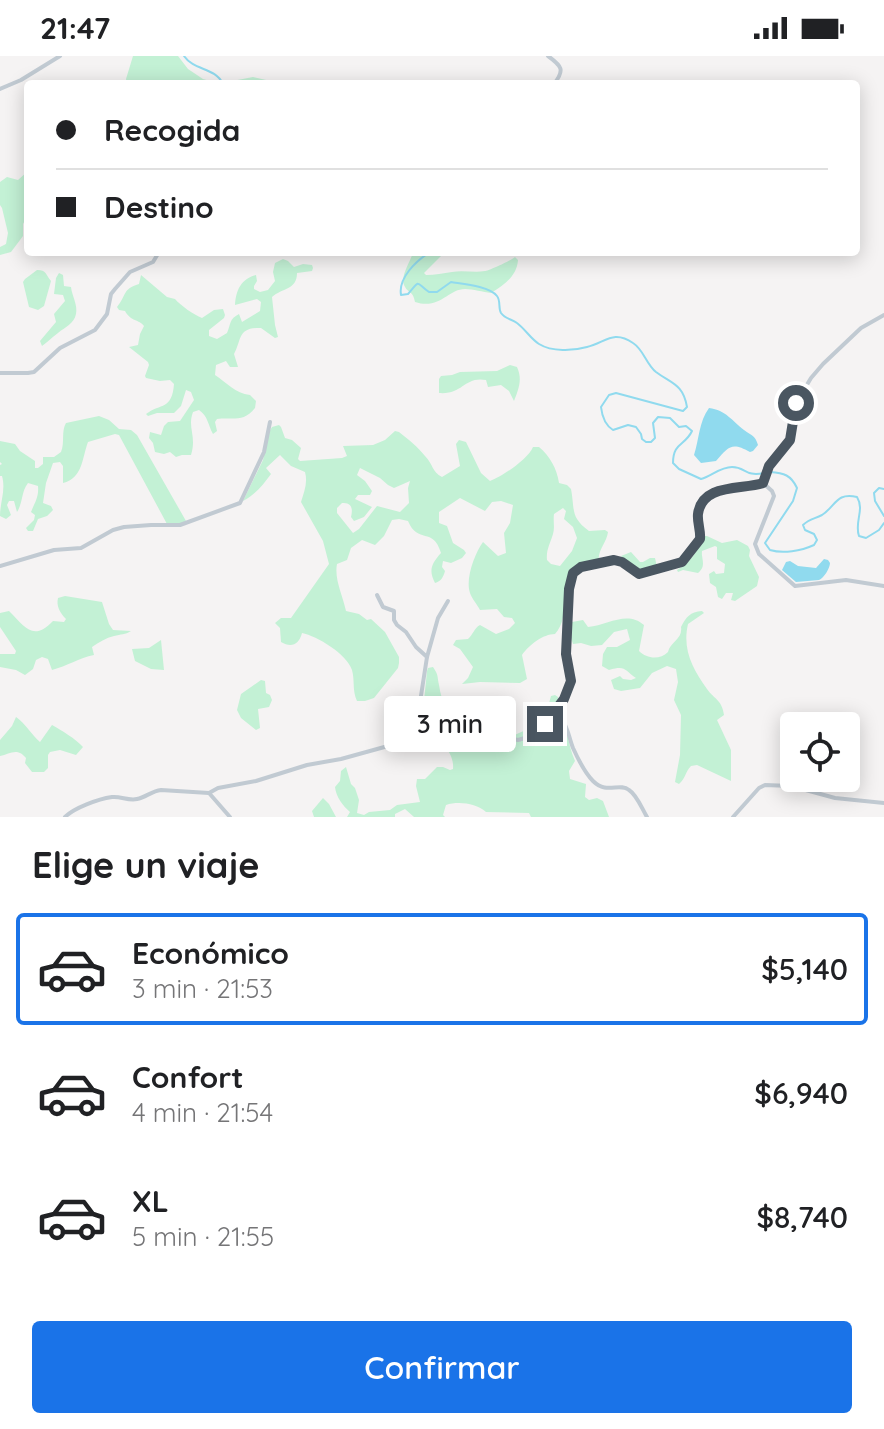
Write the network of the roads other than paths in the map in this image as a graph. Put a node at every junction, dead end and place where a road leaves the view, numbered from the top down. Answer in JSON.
{"nodes":[{"id":1,"x":60,"y":56,"type":"edge"},
{"id":2,"x":548,"y":56,"type":"edge"},
{"id":3,"x":557,"y":80,"type":"edge"},
{"id":4,"x":0,"y":89,"type":"edge"},
{"id":5,"x":157,"y":256,"type":"edge"},
{"id":6,"x":884,"y":315,"type":"edge"},
{"id":7,"x":0,"y":373,"type":"edge"},
{"id":8,"x":270,"y":422,"type":"dead end"},
{"id":9,"x":764,"y":481,"type":"junction"},
{"id":10,"x":0,"y":566,"type":"edge"},
{"id":11,"x":884,"y":586,"type":"edge"},
{"id":12,"x":377,"y":595,"type":"dead end"},
{"id":13,"x":448,"y":601,"type":"dead end"},
{"id":14,"x":427,"y":657,"type":"junction"},
{"id":15,"x":547,"y":721,"type":"junction"},
{"id":16,"x":416,"y":728,"type":"junction"},
{"id":17,"x":209,"y":793,"type":"junction"},
{"id":18,"x":884,"y":803,"type":"edge"},
{"id":19,"x":65,"y":817,"type":"edge"},
{"id":20,"x":230,"y":817,"type":"edge"},
{"id":21,"x":647,"y":817,"type":"edge"},
{"id":22,"x":733,"y":817,"type":"edge"}],
"edges":[{"from":1,"to":4,"type":"street"},
{"from":2,"to":3,"type":"street"},
{"from":5,"to":7,"type":"street"},
{"from":6,"to":9,"type":"street"},
{"from":8,"to":10,"type":"street"},
{"from":9,"to":11,"type":"street"},
{"from":9,"to":15,"type":"street"},
{"from":12,"to":14,"type":"street"},
{"from":13,"to":14,"type":"street"},
{"from":14,"to":16,"type":"street"},
{"from":15,"to":16,"type":"street"},
{"from":15,"to":21,"type":"street"},
{"from":16,"to":17,"type":"street"},
{"from":17,"to":19,"type":"street"},
{"from":17,"to":20,"type":"street"},
{"from":18,"to":22,"type":"street"}]}
